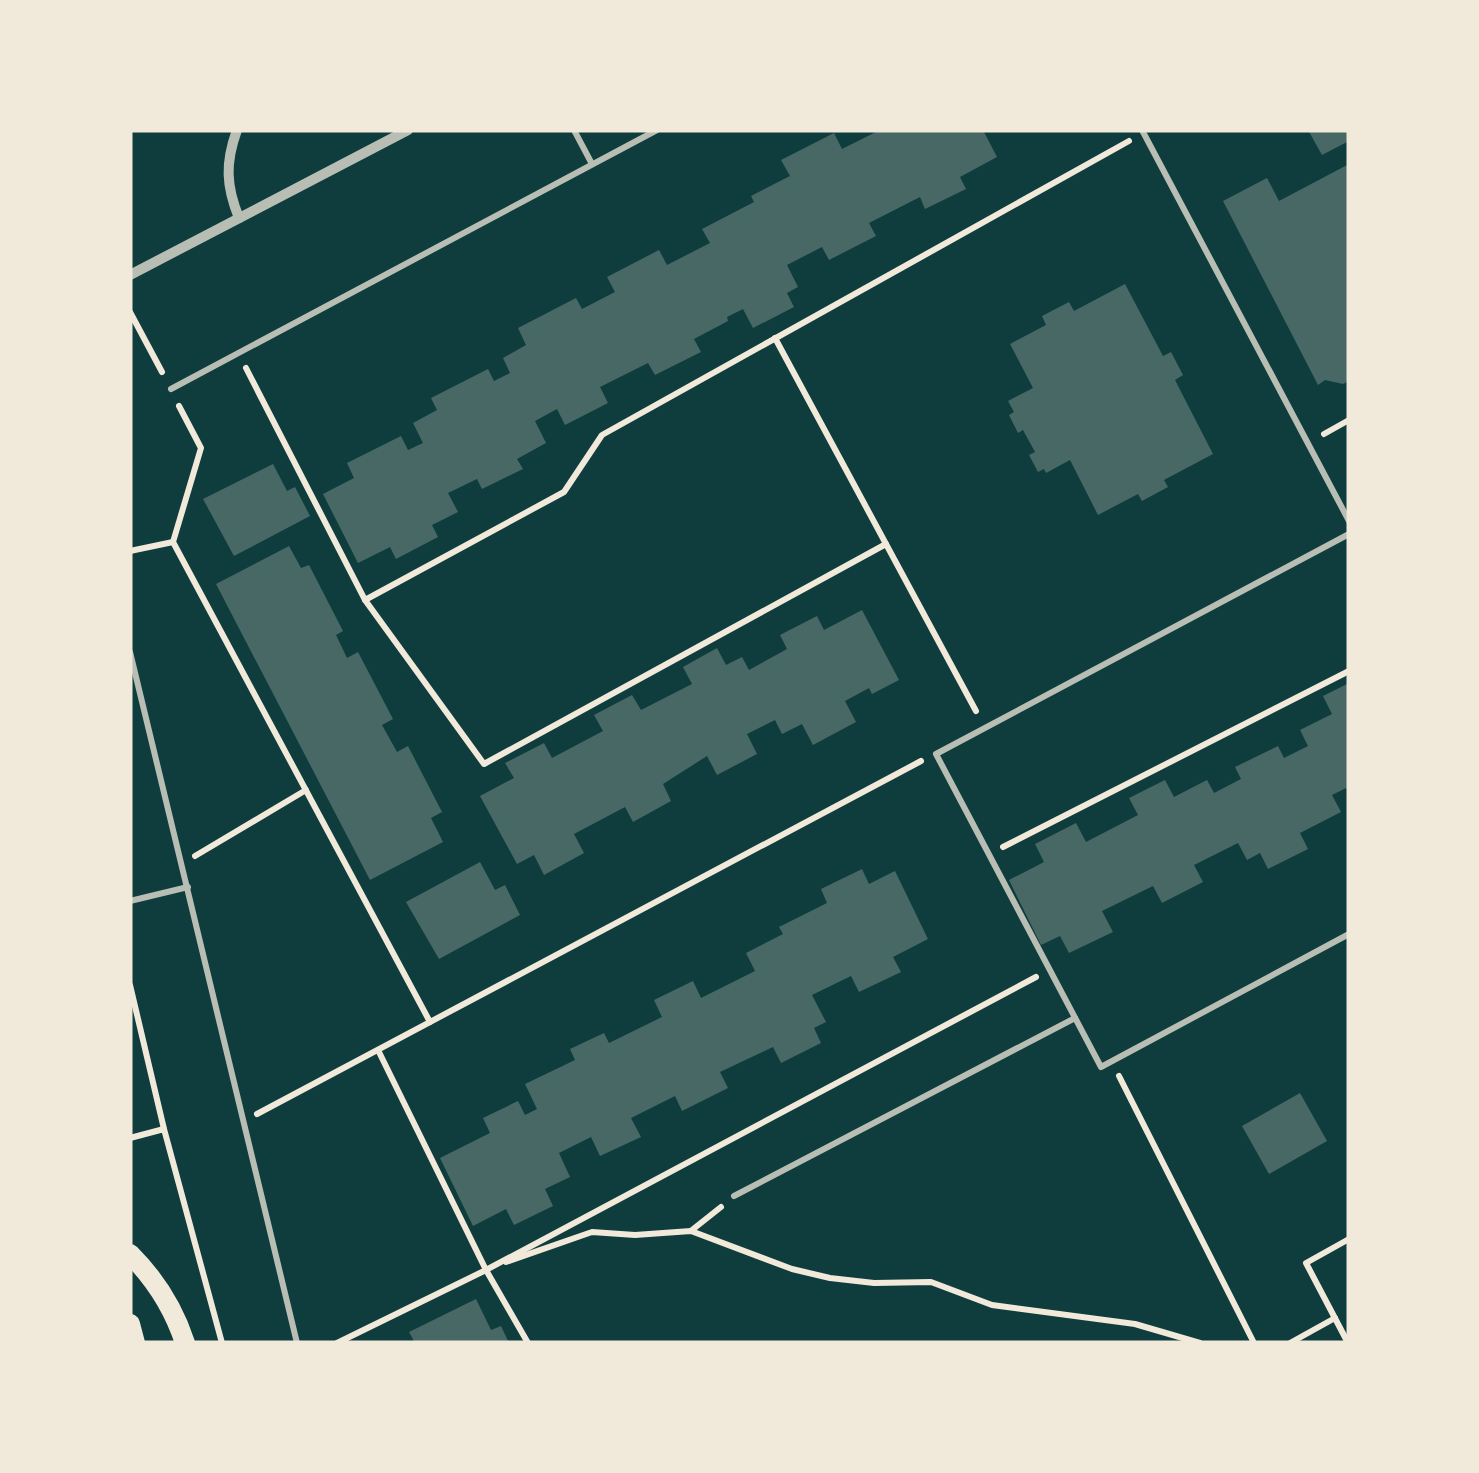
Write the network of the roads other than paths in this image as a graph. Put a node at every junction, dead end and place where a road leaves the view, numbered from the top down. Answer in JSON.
{"nodes":[{"id":1,"x":237,"y":130,"type":"edge"},
{"id":2,"x":408,"y":130,"type":"edge"},
{"id":3,"x":574,"y":130,"type":"edge"},
{"id":4,"x":658,"y":130,"type":"edge"},
{"id":5,"x":1142,"y":131,"type":"edge"},
{"id":6,"x":592,"y":164,"type":"junction"},
{"id":7,"x":238,"y":218,"type":"junction"},
{"id":8,"x":130,"y":275,"type":"edge"},
{"id":9,"x":170,"y":389,"type":"road end"},
{"id":10,"x":1349,"y":521,"type":"edge"},
{"id":11,"x":1349,"y":534,"type":"edge"},
{"id":12,"x":130,"y":652,"type":"edge"},
{"id":13,"x":188,"y":887,"type":"junction"},
{"id":14,"x":130,"y":901,"type":"edge"},
{"id":15,"x":1349,"y":934,"type":"edge"},
{"id":16,"x":1075,"y":1018,"type":"junction"},
{"id":17,"x":734,"y":1196,"type":"road end"},
{"id":18,"x":130,"y":1254,"type":"edge"},
{"id":19,"x":130,"y":1324,"type":"edge"},
{"id":20,"x":136,"y":1343,"type":"edge"},
{"id":21,"x":186,"y":1343,"type":"edge"},
{"id":22,"x":297,"y":1343,"type":"edge"}],
"edges":[{"from":1,"to":7,"type":"street"},
{"from":2,"to":7,"type":"street"},
{"from":3,"to":6,"type":"lane"},
{"from":4,"to":6,"type":"lane"},
{"from":5,"to":10,"type":"lane"},
{"from":6,"to":9,"type":"lane"},
{"from":7,"to":8,"type":"street"},
{"from":11,"to":16,"type":"lane"},
{"from":12,"to":13,"type":"lane"},
{"from":13,"to":14,"type":"lane"},
{"from":13,"to":22,"type":"lane"},
{"from":15,"to":16,"type":"lane"},
{"from":16,"to":17,"type":"lane"},
{"from":18,"to":21,"type":"main road"},
{"from":19,"to":20,"type":"main road"}]}
